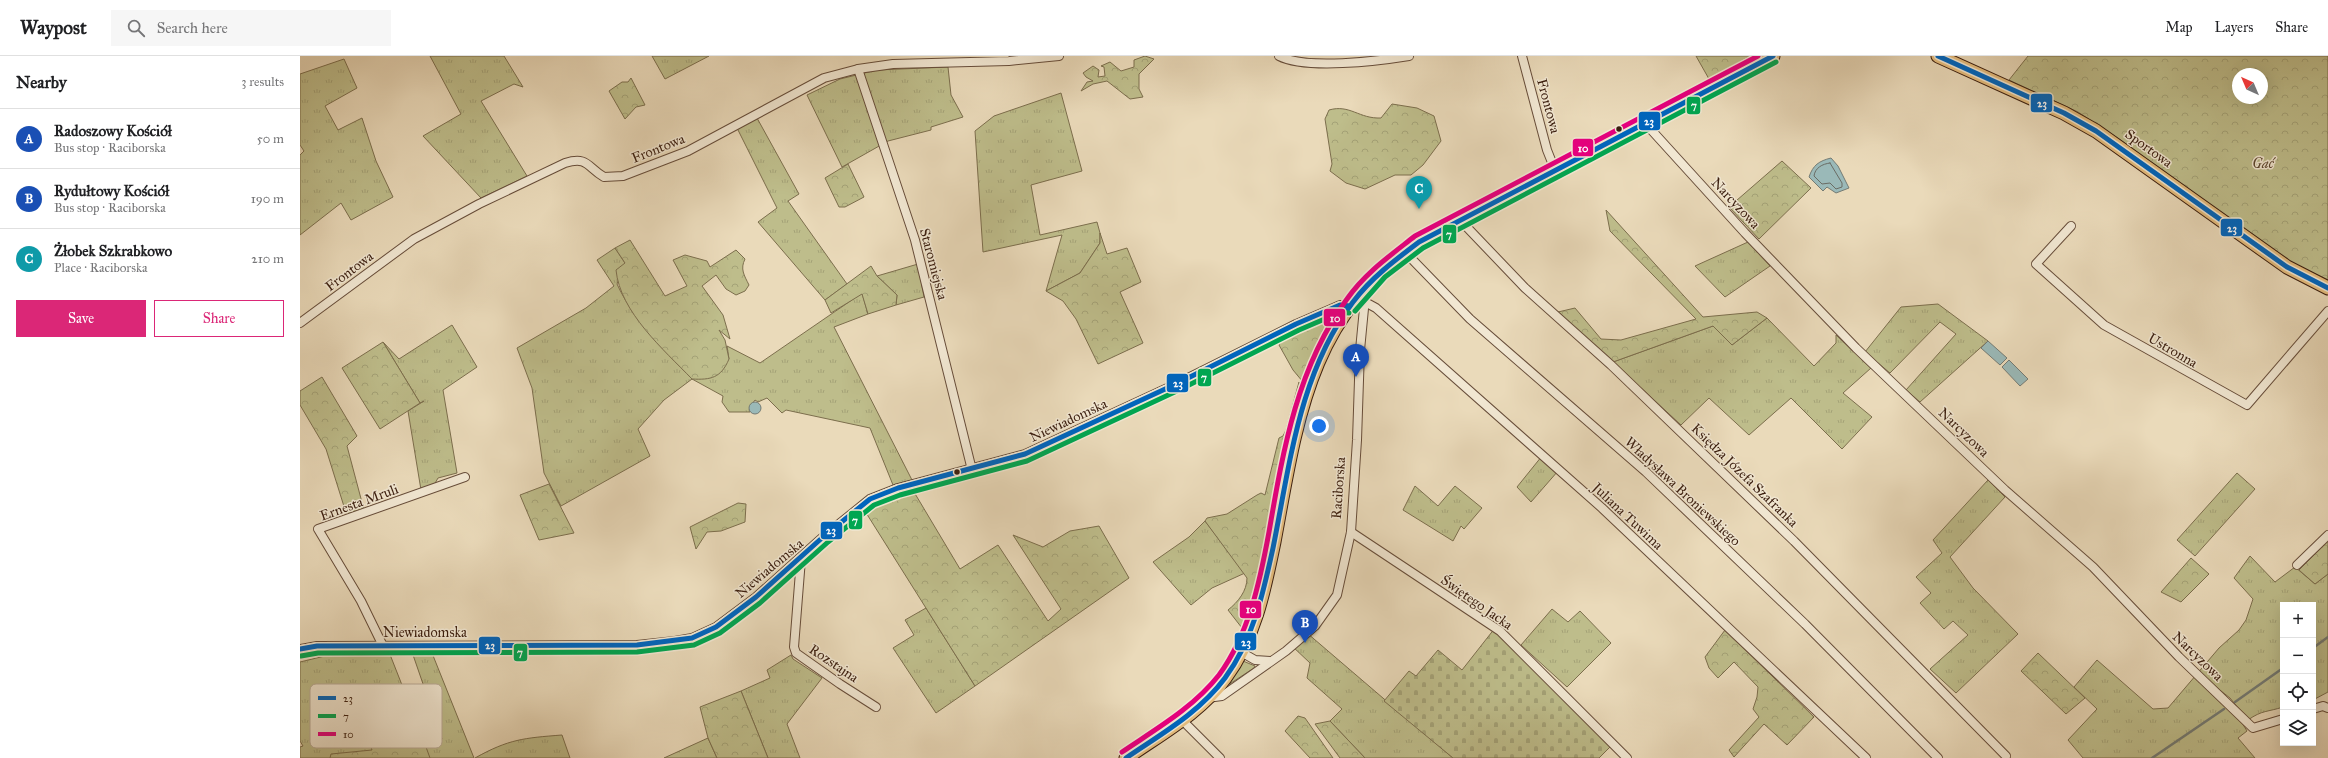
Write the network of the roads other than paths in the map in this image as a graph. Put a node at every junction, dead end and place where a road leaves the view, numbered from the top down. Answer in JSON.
{"nodes":[{"id":1,"x":1059,"y":56,"type":"edge"},
{"id":2,"x":1279,"y":56,"type":"edge"},
{"id":3,"x":1409,"y":56,"type":"edge"},
{"id":4,"x":1522,"y":56,"type":"edge"},
{"id":5,"x":1772,"y":56,"type":"edge"},
{"id":6,"x":1938,"y":56,"type":"edge"},
{"id":7,"x":858,"y":69,"type":"junction"},
{"id":8,"x":1645,"y":123,"type":"junction"},
{"id":9,"x":1553,"y":166,"type":"junction"},
{"id":10,"x":1460,"y":220,"type":"junction"},
{"id":11,"x":2071,"y":226,"type":"dead end"},
{"id":12,"x":1404,"y":251,"type":"junction"},
{"id":13,"x":1364,"y":288,"type":"junction"},
{"id":14,"x":2328,"y":288,"type":"edge"},
{"id":15,"x":1365,"y":302,"type":"junction"},
{"id":16,"x":1350,"y":306,"type":"junction"},
{"id":17,"x":2328,"y":311,"type":"edge"},
{"id":18,"x":300,"y":323,"type":"edge"},
{"id":19,"x":972,"y":470,"type":"junction"},
{"id":20,"x":465,"y":478,"type":"dead end"},
{"id":21,"x":1351,"y":532,"type":"junction"},
{"id":22,"x":2328,"y":535,"type":"edge"},
{"id":23,"x":801,"y":558,"type":"junction"},
{"id":24,"x":2297,"y":565,"type":"dead end"},
{"id":25,"x":383,"y":646,"type":"junction"},
{"id":26,"x":300,"y":649,"type":"edge"},
{"id":27,"x":1241,"y":652,"type":"junction"},
{"id":28,"x":1271,"y":661,"type":"junction"},
{"id":29,"x":1207,"y":698,"type":"junction"},
{"id":30,"x":876,"y":707,"type":"dead end"},
{"id":31,"x":2316,"y":708,"type":"edge"},
{"id":32,"x":2328,"y":708,"type":"edge"},
{"id":33,"x":1181,"y":719,"type":"junction"},
{"id":34,"x":2280,"y":720,"type":"edge"},
{"id":35,"x":2006,"y":756,"type":"dead end"},
{"id":36,"x":1126,"y":758,"type":"edge"},
{"id":37,"x":1220,"y":758,"type":"edge"},
{"id":38,"x":1627,"y":758,"type":"edge"},
{"id":39,"x":1866,"y":758,"type":"edge"},
{"id":40,"x":1938,"y":758,"type":"edge"}],
"edges":[{"from":1,"to":7,"type":"street","name":"Frontowa"},
{"from":2,"to":3,"type":"street"},
{"from":4,"to":9,"type":"street","name":"Frontowa"},
{"from":5,"to":8,"type":"main road","name":"Raciborska"},
{"from":6,"to":14,"type":"main road","name":"Sportowa"},
{"from":7,"to":18,"type":"street","name":"Frontowa"},
{"from":7,"to":19,"type":"street","name":"Staromiejska"},
{"from":8,"to":9,"type":"main road","name":"Raciborska"},
{"from":8,"to":34,"type":"street","name":"Narcyzowa"},
{"from":9,"to":10,"type":"main road","name":"Raciborska"},
{"from":10,"to":12,"type":"main road","name":"Raciborska"},
{"from":10,"to":35,"type":"street","name":"Księdza Józefa Szafranka"},
{"from":11,"to":17,"type":"street","name":"Ustronna"},
{"from":12,"to":13,"type":"main road","name":"Raciborska"},
{"from":12,"to":40,"type":"street","name":"Władysława Broniewskiego"},
{"from":13,"to":15,"type":"street","name":"Raciborska"},
{"from":13,"to":16,"type":"main road","name":"Raciborska"},
{"from":15,"to":21,"type":"street","name":"Raciborska"},
{"from":15,"to":39,"type":"street","name":"Juliana Tuwima"},
{"from":16,"to":19,"type":"street","name":"Niewiadomska"},
{"from":16,"to":27,"type":"main road","name":"Raciborska"},
{"from":19,"to":23,"type":"street","name":"Niewiadomska"},
{"from":20,"to":25,"type":"street","name":"Ernesta Mruli"},
{"from":21,"to":28,"type":"street","name":"Raciborska"},
{"from":21,"to":38,"type":"street","name":"Świętego Jacka"},
{"from":22,"to":24,"type":"street"},
{"from":23,"to":25,"type":"street","name":"Niewiadomska"},
{"from":23,"to":30,"type":"street","name":"Rozstajna"},
{"from":25,"to":26,"type":"street","name":"Niewiadomska"},
{"from":27,"to":28,"type":"street"},
{"from":27,"to":29,"type":"main road","name":"Raciborska"},
{"from":28,"to":29,"type":"street","name":"Raciborska"},
{"from":29,"to":33,"type":"main road","name":"Raciborska"},
{"from":31,"to":32,"type":"street"},
{"from":33,"to":36,"type":"main road","name":"Raciborska"},
{"from":33,"to":37,"type":"street"}]}
